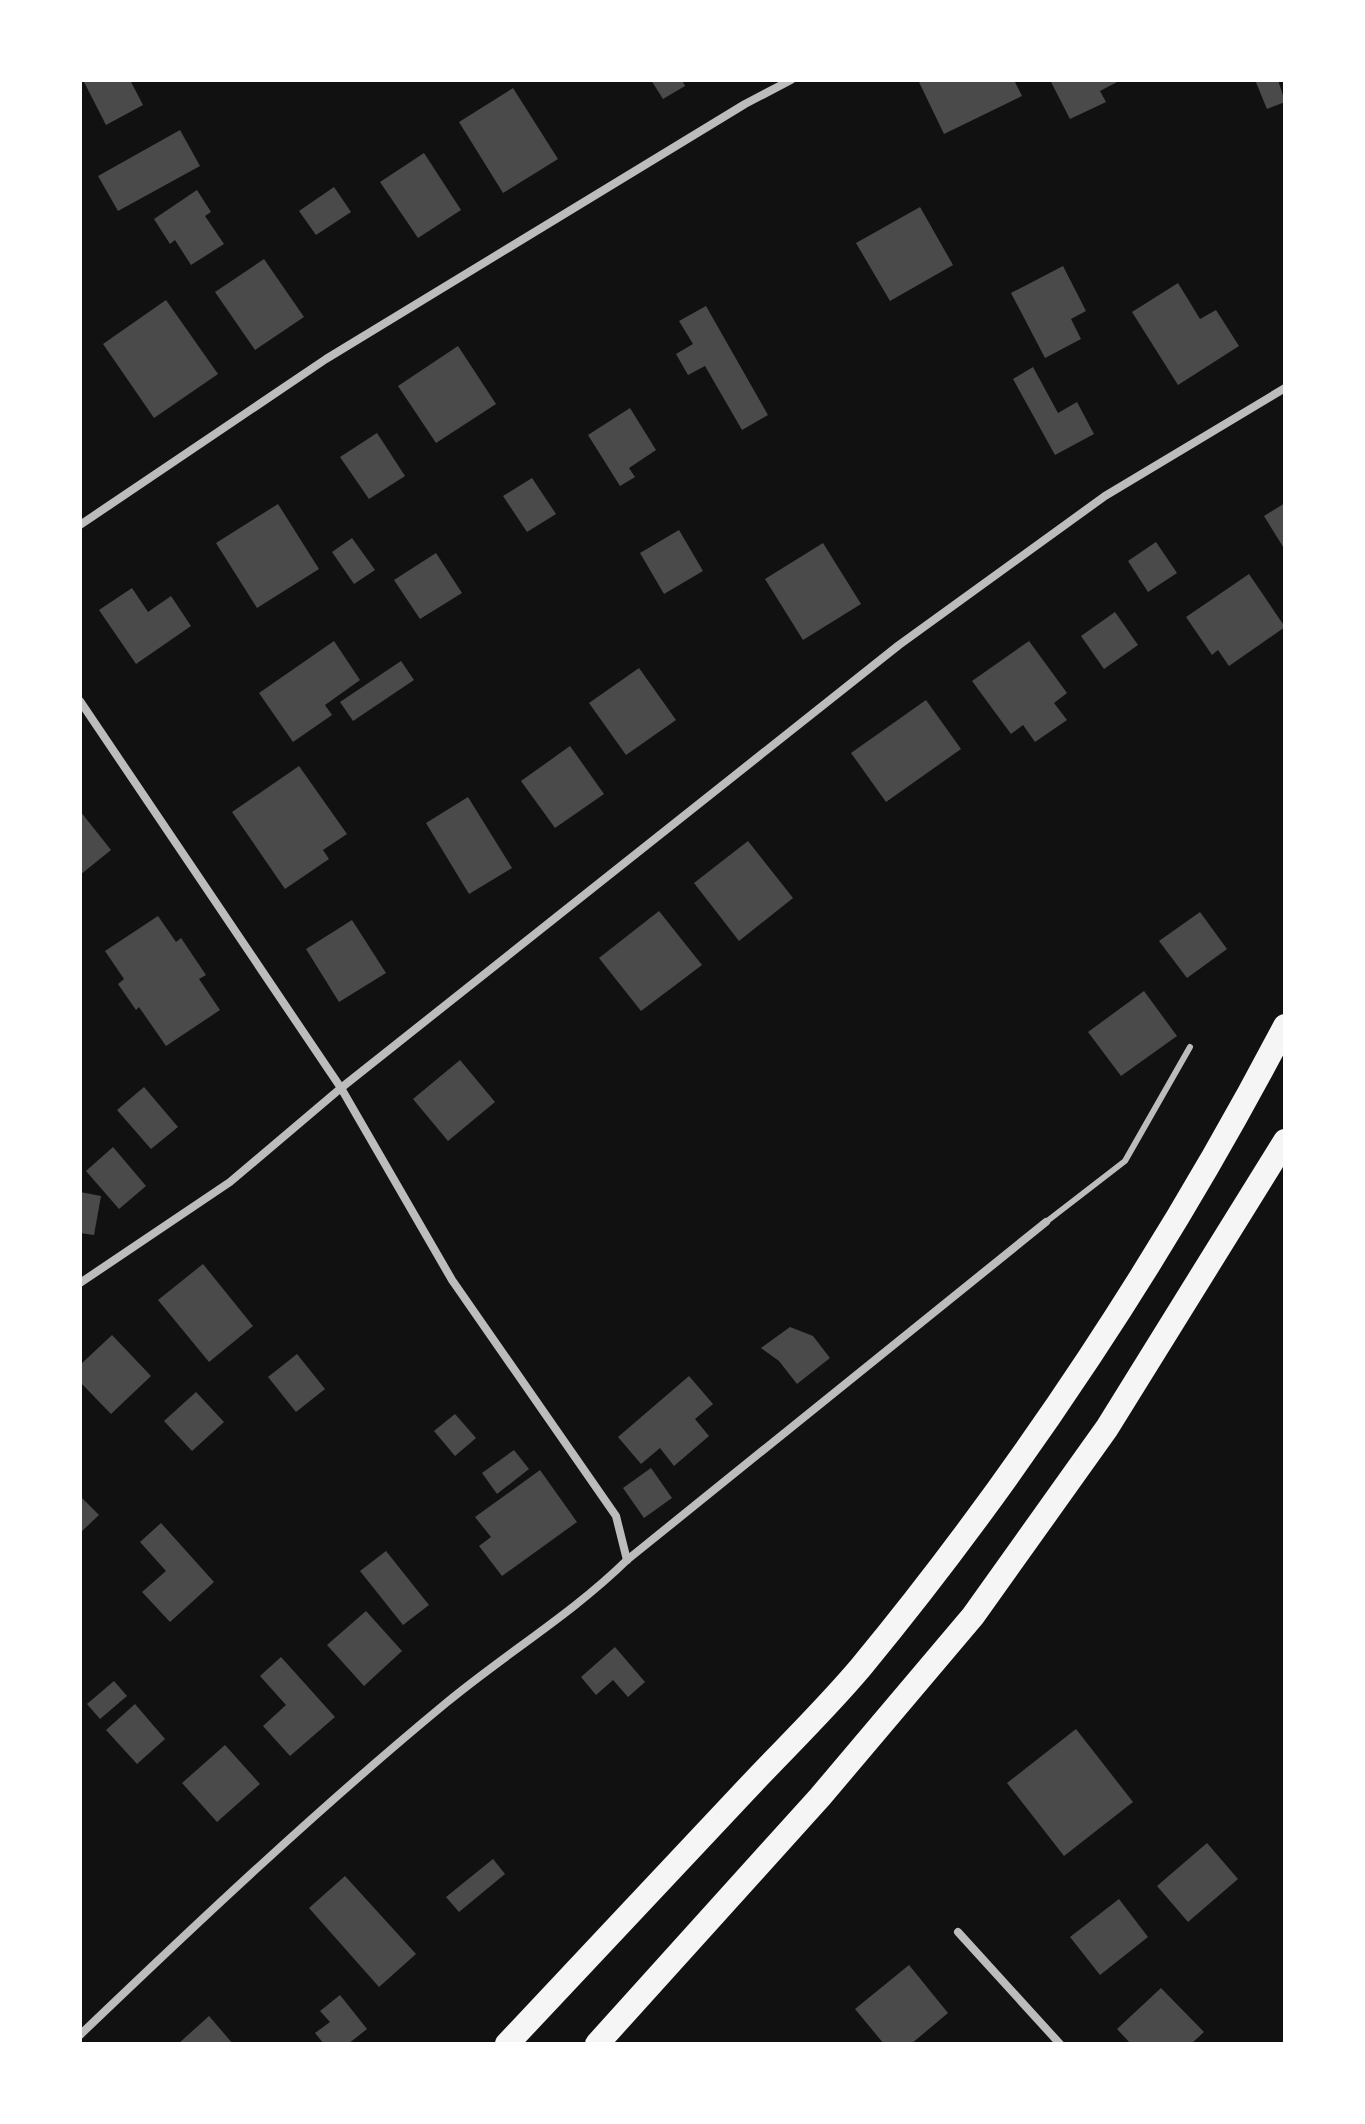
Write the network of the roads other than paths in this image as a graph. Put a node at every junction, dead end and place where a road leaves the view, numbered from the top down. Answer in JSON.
{"nodes":[{"id":1,"x":791,"y":80,"type":"edge"},
{"id":2,"x":1285,"y":388,"type":"edge"},
{"id":3,"x":80,"y":525,"type":"edge"},
{"id":4,"x":80,"y":701,"type":"edge"},
{"id":5,"x":1285,"y":1026,"type":"edge"},
{"id":6,"x":1190,"y":1047,"type":"dead end"},
{"id":7,"x":341,"y":1088,"type":"junction"},
{"id":8,"x":1285,"y":1141,"type":"edge"},
{"id":9,"x":1046,"y":1222,"type":"joint"},
{"id":10,"x":80,"y":1283,"type":"edge"},
{"id":11,"x":627,"y":1560,"type":"junction"},
{"id":12,"x":958,"y":1932,"type":"dead end"},
{"id":13,"x":80,"y":2035,"type":"edge"},
{"id":14,"x":507,"y":2044,"type":"edge"},
{"id":15,"x":597,"y":2044,"type":"edge"},
{"id":16,"x":1060,"y":2044,"type":"edge"}],
"edges":[{"from":1,"to":3,"type":"street"},
{"from":2,"to":7,"type":"street"},
{"from":4,"to":7,"type":"street"},
{"from":5,"to":14,"type":"highway"},
{"from":6,"to":9,"type":"lane"},
{"from":7,"to":10,"type":"street"},
{"from":7,"to":11,"type":"street"},
{"from":8,"to":15,"type":"highway"},
{"from":9,"to":11,"type":"street"},
{"from":11,"to":13,"type":"street"},
{"from":12,"to":16,"type":"street"}]}
